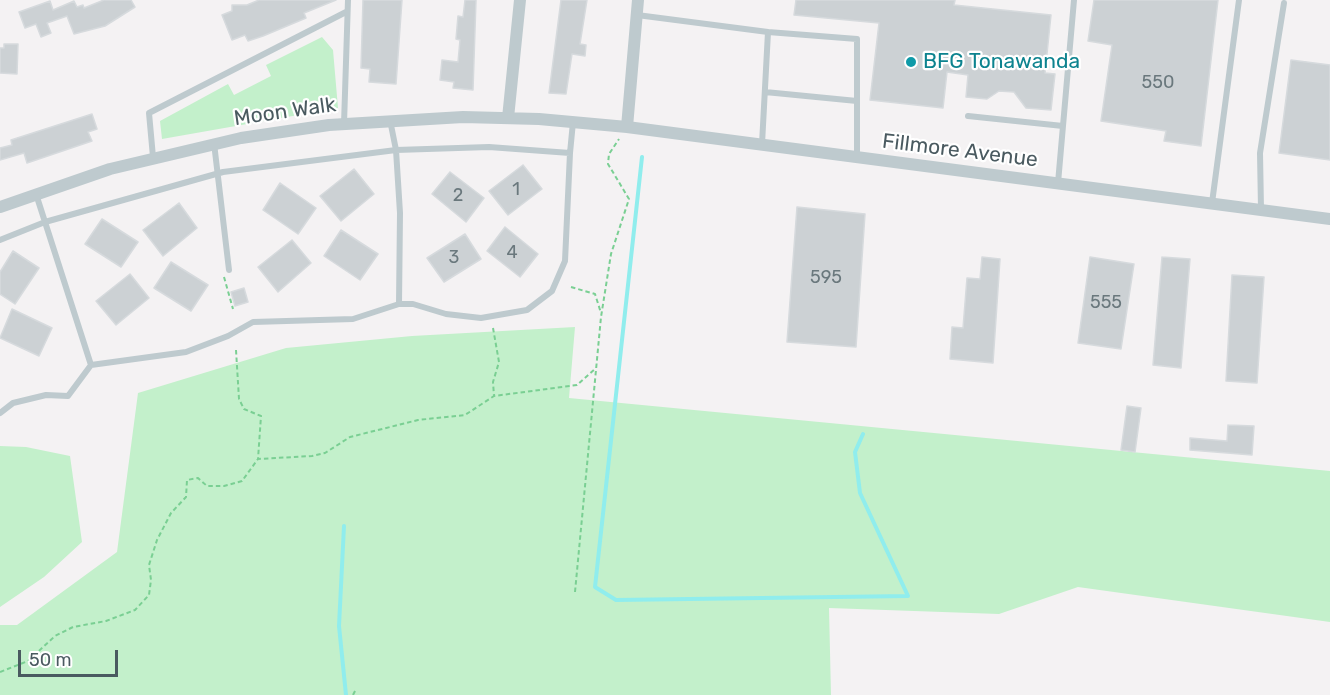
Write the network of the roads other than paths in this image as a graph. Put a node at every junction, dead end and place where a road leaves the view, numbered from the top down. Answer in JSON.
{"nodes":[{"id":1,"x":348,"y":0,"type":"edge"},
{"id":2,"x":520,"y":0,"type":"edge"},
{"id":3,"x":638,"y":0,"type":"edge"},
{"id":4,"x":1074,"y":0,"type":"edge"},
{"id":5,"x":1239,"y":0,"type":"edge"},
{"id":6,"x":1284,"y":3,"type":"dead end"},
{"id":7,"x":346,"y":12,"type":"junction"},
{"id":8,"x":637,"y":15,"type":"junction"},
{"id":9,"x":768,"y":32,"type":"junction"},
{"id":10,"x":765,"y":92,"type":"junction"},
{"id":11,"x":857,"y":101,"type":"junction"},
{"id":12,"x":968,"y":116,"type":"dead end"},
{"id":13,"x":508,"y":118,"type":"junction"},
{"id":14,"x":390,"y":120,"type":"junction"},
{"id":15,"x":579,"y":122,"type":"junction"},
{"id":16,"x":344,"y":124,"type":"junction"},
{"id":17,"x":1063,"y":126,"type":"junction"},
{"id":18,"x":627,"y":127,"type":"junction"},
{"id":19,"x":214,"y":143,"type":"junction"},
{"id":20,"x":762,"y":144,"type":"junction"},
{"id":21,"x":396,"y":150,"type":"junction"},
{"id":22,"x":570,"y":153,"type":"junction"},
{"id":23,"x":153,"y":157,"type":"junction"},
{"id":24,"x":857,"y":157,"type":"junction"},
{"id":25,"x":219,"y":173,"type":"junction"},
{"id":26,"x":1058,"y":183,"type":"junction"},
{"id":27,"x":36,"y":193,"type":"junction"},
{"id":28,"x":1212,"y":204,"type":"junction"},
{"id":29,"x":0,"y":207,"type":"edge"},
{"id":30,"x":1261,"y":210,"type":"junction"},
{"id":31,"x":1330,"y":219,"type":"edge"},
{"id":32,"x":45,"y":222,"type":"junction"},
{"id":33,"x":0,"y":240,"type":"edge"},
{"id":34,"x":229,"y":270,"type":"road end"},
{"id":35,"x":399,"y":304,"type":"junction"},
{"id":36,"x":91,"y":365,"type":"junction"},
{"id":37,"x":0,"y":413,"type":"edge"}],
"edges":[{"from":1,"to":7,"type":"lane"},
{"from":2,"to":13,"type":"street"},
{"from":3,"to":8,"type":"street"},
{"from":4,"to":17,"type":"lane"},
{"from":5,"to":28,"type":"lane"},
{"from":6,"to":30,"type":"lane"},
{"from":7,"to":16,"type":"lane"},
{"from":7,"to":23,"type":"lane"},
{"from":8,"to":9,"type":"lane"},
{"from":8,"to":18,"type":"street"},
{"from":9,"to":10,"type":"lane"},
{"from":9,"to":11,"type":"lane"},
{"from":10,"to":11,"type":"lane"},
{"from":10,"to":20,"type":"lane"},
{"from":11,"to":24,"type":"lane"},
{"from":12,"to":17,"type":"lane"},
{"from":13,"to":14,"type":"street","name":"Moon Walk"},
{"from":13,"to":15,"type":"street","name":"Moon Walk"},
{"from":14,"to":16,"type":"street","name":"Moon Walk"},
{"from":14,"to":21,"type":"lane"},
{"from":15,"to":18,"type":"street","name":"Fillmore Avenue"},
{"from":15,"to":22,"type":"lane"},
{"from":16,"to":19,"type":"street","name":"Moon Walk"},
{"from":17,"to":26,"type":"lane"},
{"from":18,"to":20,"type":"street","name":"Fillmore Avenue"},
{"from":19,"to":23,"type":"street","name":"Moon Walk"},
{"from":19,"to":25,"type":"lane"},
{"from":20,"to":24,"type":"street","name":"Fillmore Avenue"},
{"from":21,"to":22,"type":"lane"},
{"from":21,"to":25,"type":"lane"},
{"from":21,"to":35,"type":"lane"},
{"from":22,"to":35,"type":"lane"},
{"from":23,"to":27,"type":"street","name":"Moon Walk"},
{"from":24,"to":26,"type":"street","name":"Fillmore Avenue"},
{"from":25,"to":32,"type":"lane"},
{"from":25,"to":34,"type":"lane"},
{"from":26,"to":28,"type":"street","name":"Fillmore Avenue"},
{"from":27,"to":29,"type":"street","name":"Moon Walk"},
{"from":27,"to":32,"type":"lane"},
{"from":28,"to":30,"type":"street","name":"Fillmore Avenue"},
{"from":30,"to":31,"type":"street","name":"Fillmore Avenue"},
{"from":32,"to":33,"type":"lane"},
{"from":32,"to":36,"type":"lane"},
{"from":35,"to":36,"type":"lane"},
{"from":36,"to":37,"type":"lane"}]}
